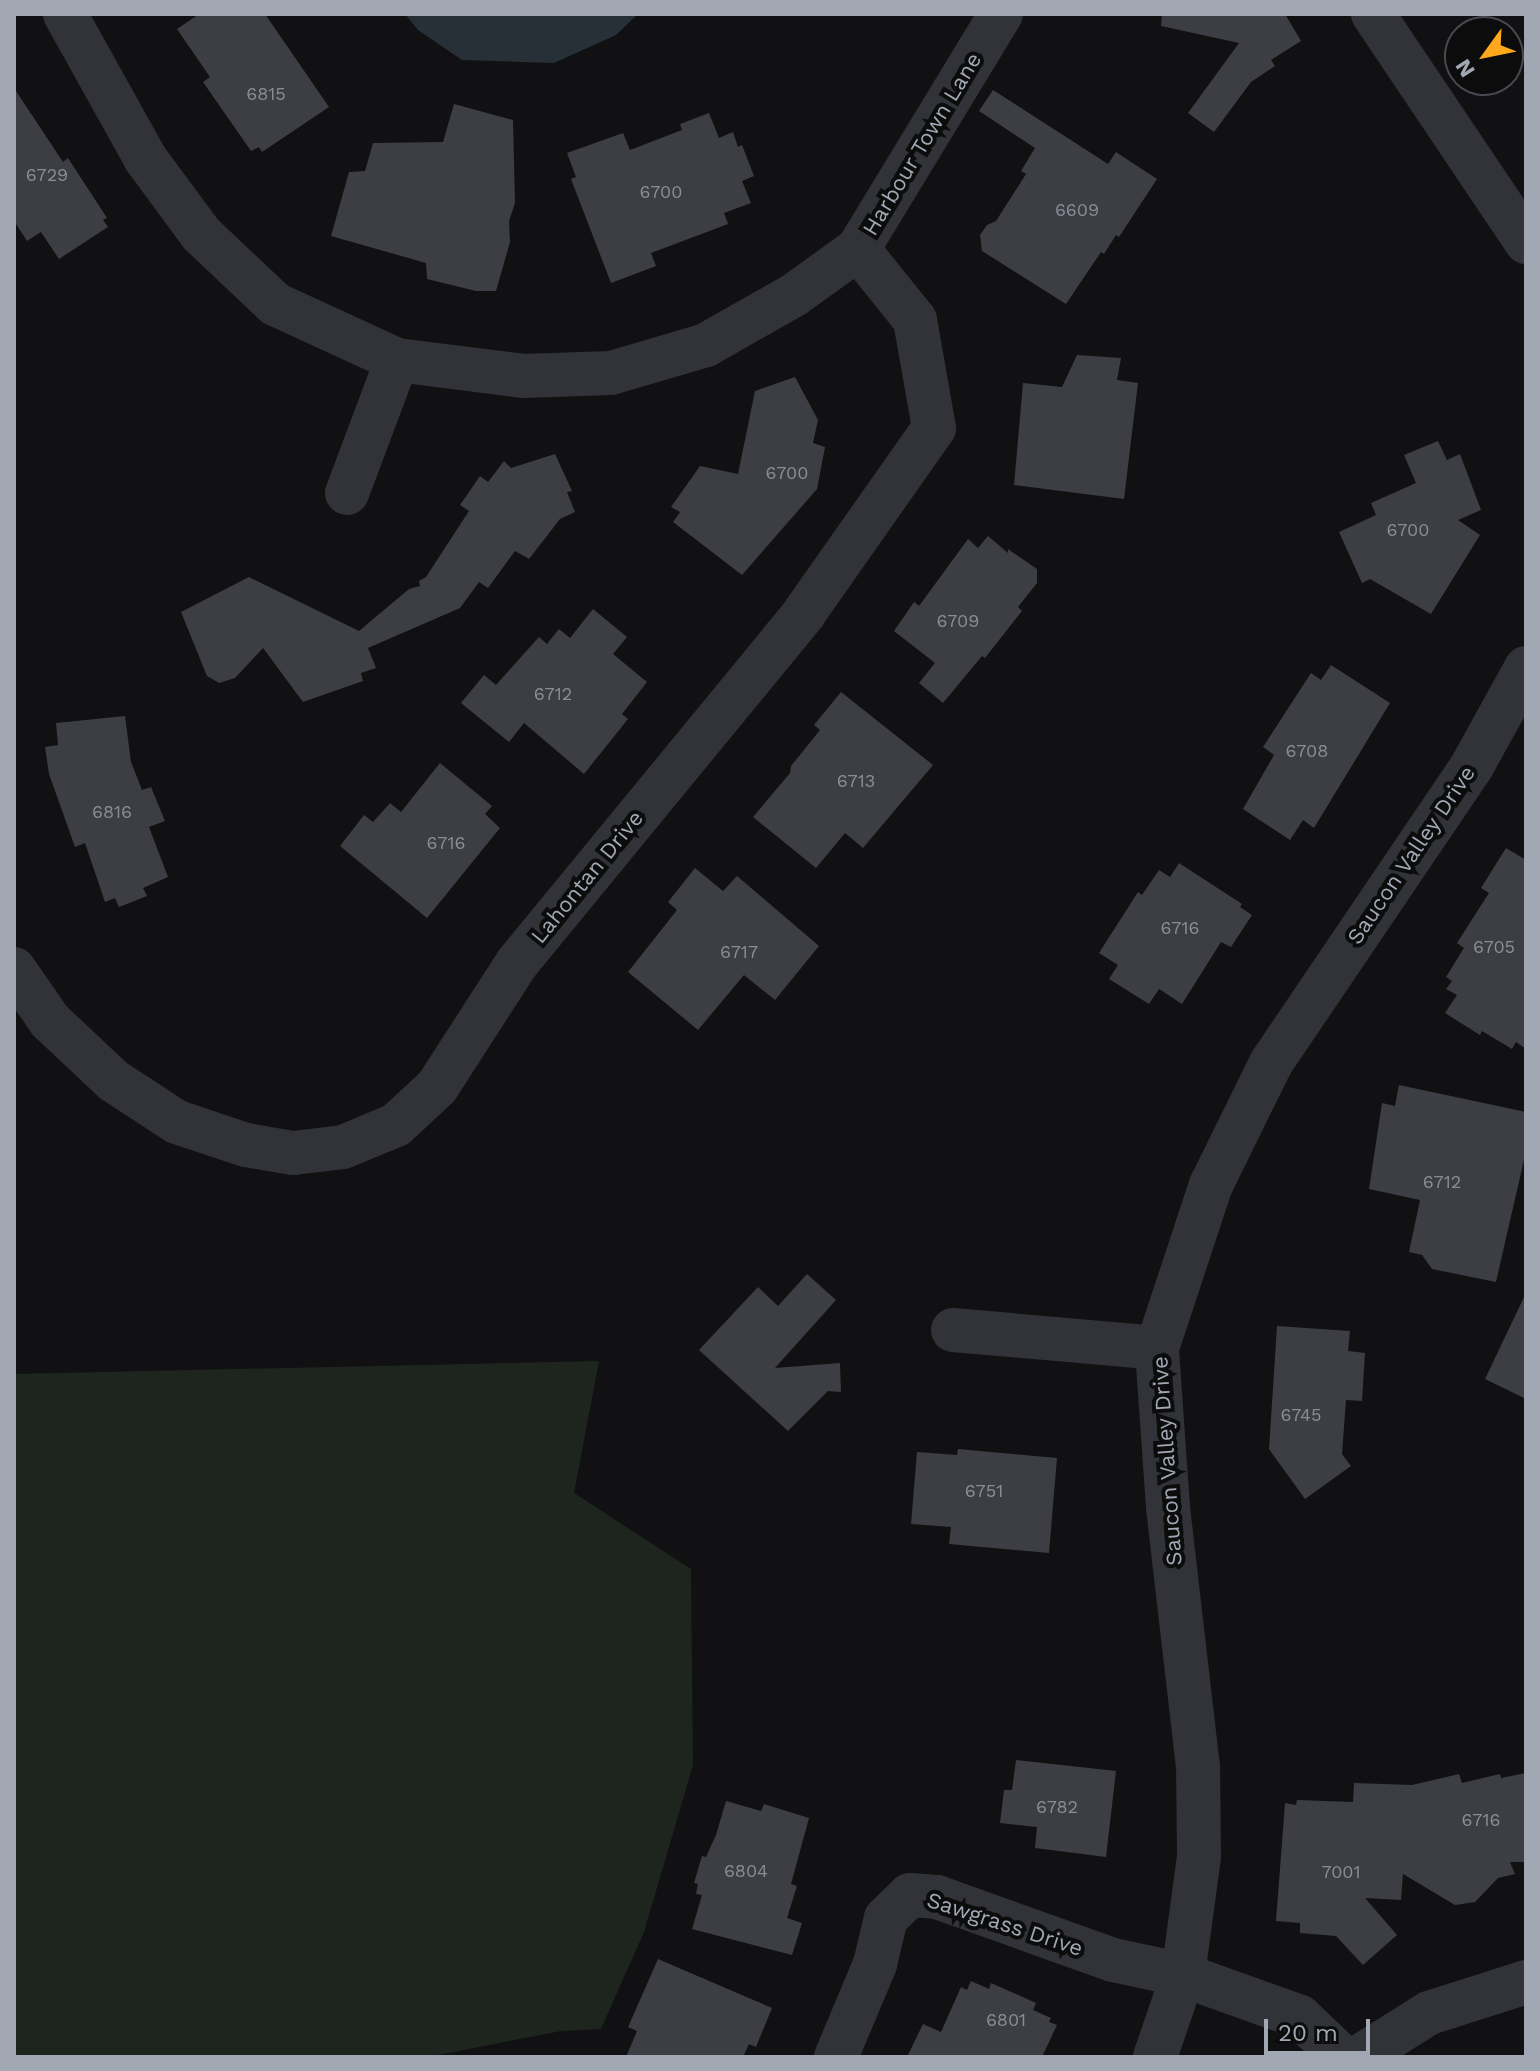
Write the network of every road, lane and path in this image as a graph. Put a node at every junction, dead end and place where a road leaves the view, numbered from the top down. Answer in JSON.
{"nodes":[{"id":1,"x":65,"y":14,"type":"edge"},
{"id":2,"x":1001,"y":14,"type":"edge"},
{"id":3,"x":1373,"y":14,"type":"edge"},
{"id":4,"x":1526,"y":242,"type":"edge"},
{"id":5,"x":858,"y":249,"type":"junction"},
{"id":6,"x":397,"y":360,"type":"junction"},
{"id":7,"x":347,"y":493,"type":"dead end"},
{"id":8,"x":1526,"y":668,"type":"edge"},
{"id":9,"x":14,"y":969,"type":"edge"},
{"id":10,"x":953,"y":1330,"type":"dead end"},
{"id":11,"x":1157,"y":1348,"type":"junction"},
{"id":12,"x":1183,"y":1975,"type":"junction"},
{"id":13,"x":1526,"y":1982,"type":"edge"},
{"id":14,"x":836,"y":2057,"type":"edge"},
{"id":15,"x":1155,"y":2057,"type":"edge"},
{"id":16,"x":1342,"y":2057,"type":"edge"},
{"id":17,"x":1359,"y":2057,"type":"edge"}],
"edges":[{"from":1,"to":6,"type":"street","name":"Harbour Town Lane"},
{"from":2,"to":5,"type":"street","name":"Harbour Town Lane"},
{"from":3,"to":4,"type":"street"},
{"from":5,"to":6,"type":"street","name":"Harbour Town Lane"},
{"from":5,"to":9,"type":"street","name":"Lahontan Drive"},
{"from":6,"to":7,"type":"street"},
{"from":8,"to":11,"type":"street","name":"Saucon Valley Drive"},
{"from":10,"to":11,"type":"street"},
{"from":11,"to":12,"type":"street","name":"Saucon Valley Drive"},
{"from":12,"to":14,"type":"street","name":"Sawgrass Drive"},
{"from":12,"to":15,"type":"street","name":"Saucon Valley Drive"},
{"from":12,"to":16,"type":"street"},
{"from":13,"to":17,"type":"street"}]}
